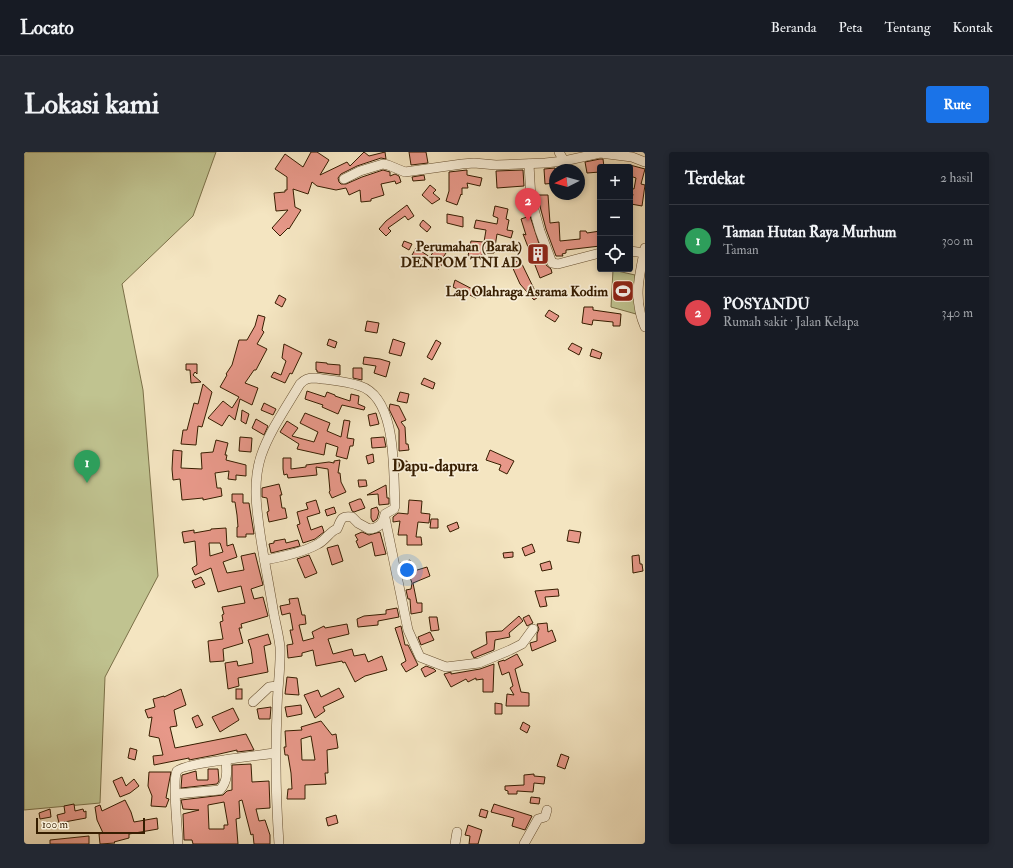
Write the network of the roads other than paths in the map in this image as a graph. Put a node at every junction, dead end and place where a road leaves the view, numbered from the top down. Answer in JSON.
{"nodes":[{"id":1,"x":559,"y":152,"type":"edge"},
{"id":2,"x":564,"y":161,"type":"junction"},
{"id":3,"x":644,"y":161,"type":"edge"},
{"id":4,"x":529,"y":164,"type":"junction"},
{"id":5,"x":344,"y":179,"type":"dead end"},
{"id":6,"x":633,"y":250,"type":"edge"},
{"id":7,"x":645,"y":252,"type":"edge"},
{"id":8,"x":597,"y":254,"type":"edge"},
{"id":9,"x":645,"y":327,"type":"edge"},
{"id":10,"x":385,"y":518,"type":"junction"},
{"id":11,"x":264,"y":560,"type":"junction"},
{"id":12,"x":533,"y":629,"type":"dead end"},
{"id":13,"x":277,"y":686,"type":"junction"},
{"id":14,"x":253,"y":702,"type":"dead end"},
{"id":15,"x":275,"y":753,"type":"junction"},
{"id":16,"x":226,"y":760,"type":"junction"},
{"id":17,"x":176,"y":794,"type":"junction"},
{"id":18,"x":547,"y":810,"type":"dead end"},
{"id":19,"x":457,"y":832,"type":"dead end"},
{"id":20,"x":178,"y":844,"type":"edge"},
{"id":21,"x":278,"y":844,"type":"edge"},
{"id":22,"x":455,"y":844,"type":"edge"},
{"id":23,"x":524,"y":844,"type":"edge"}],
"edges":[{"from":1,"to":2,"type":"street"},
{"from":2,"to":3,"type":"street"},
{"from":2,"to":4,"type":"street"},
{"from":4,"to":5,"type":"street"},
{"from":4,"to":8,"type":"street"},
{"from":6,"to":7,"type":"street"},
{"from":7,"to":9,"type":"street"},
{"from":10,"to":11,"type":"street"},
{"from":10,"to":11,"type":"street"},
{"from":10,"to":12,"type":"street"},
{"from":11,"to":13,"type":"street"},
{"from":13,"to":14,"type":"street"},
{"from":13,"to":15,"type":"street"},
{"from":15,"to":16,"type":"street"},
{"from":15,"to":21,"type":"street"},
{"from":16,"to":17,"type":"street"},
{"from":16,"to":17,"type":"street"},
{"from":17,"to":20,"type":"street"},
{"from":18,"to":23,"type":"street"},
{"from":19,"to":22,"type":"street"}]}
